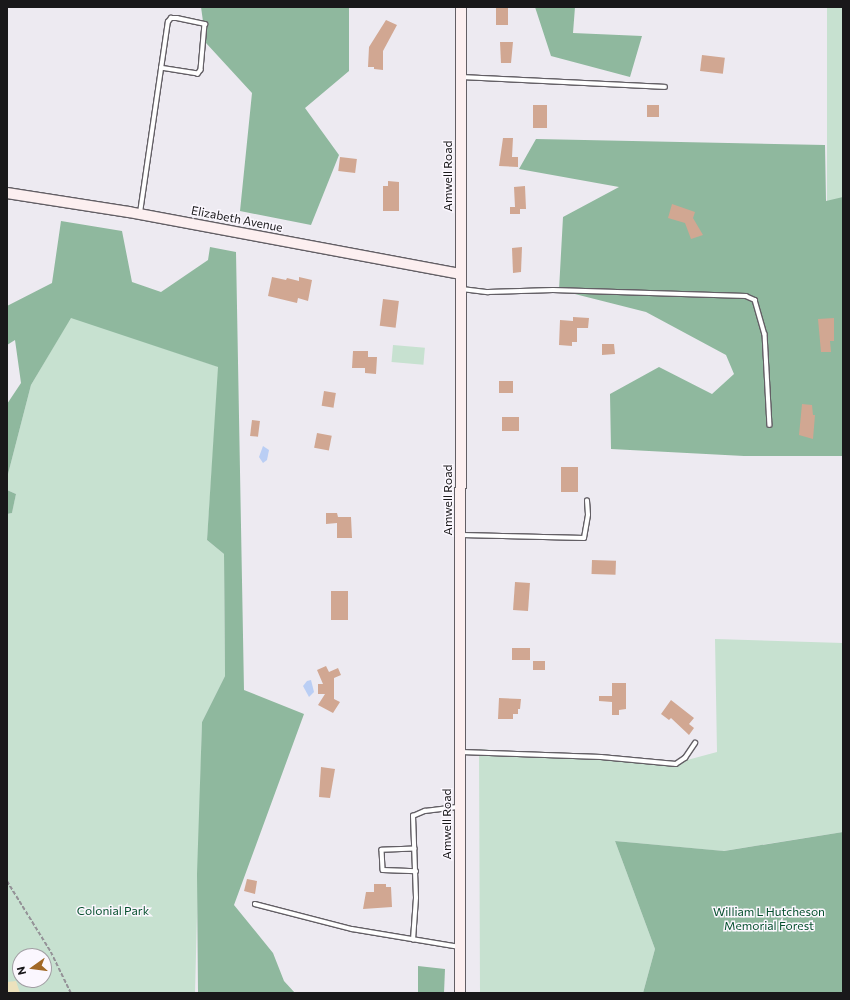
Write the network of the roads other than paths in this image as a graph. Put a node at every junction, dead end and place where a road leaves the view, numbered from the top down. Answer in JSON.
{"nodes":[{"id":1,"x":461,"y":7,"type":"edge"},
{"id":2,"x":161,"y":68,"type":"junction"},
{"id":3,"x":461,"y":76,"type":"junction"},
{"id":4,"x":665,"y":87,"type":"dead end"},
{"id":5,"x":7,"y":193,"type":"edge"},
{"id":6,"x":140,"y":214,"type":"junction"},
{"id":7,"x":460,"y":274,"type":"junction"},
{"id":8,"x":461,"y":288,"type":"junction"},
{"id":9,"x":770,"y":424,"type":"dead end"},
{"id":10,"x":587,"y":501,"type":"dead end"},
{"id":11,"x":461,"y":535,"type":"junction"},
{"id":12,"x":696,"y":742,"type":"dead end"},
{"id":13,"x":460,"y":752,"type":"junction"},
{"id":14,"x":460,"y":807,"type":"junction"},
{"id":15,"x":415,"y":849,"type":"junction"},
{"id":16,"x":416,"y":871,"type":"junction"},
{"id":17,"x":255,"y":904,"type":"dead end"},
{"id":18,"x":413,"y":940,"type":"junction"},
{"id":19,"x":460,"y":948,"type":"junction"},
{"id":20,"x":460,"y":993,"type":"edge"}],
"edges":[{"from":1,"to":3,"type":"main road","name":"Amwell Road"},
{"from":2,"to":2,"type":"lane"},
{"from":2,"to":6,"type":"lane"},
{"from":3,"to":4,"type":"lane"},
{"from":3,"to":7,"type":"main road","name":"Amwell Road"},
{"from":5,"to":6,"type":"main road","name":"Elizabeth Avenue"},
{"from":6,"to":7,"type":"main road","name":"Elizabeth Avenue"},
{"from":7,"to":8,"type":"main road","name":"Amwell Road"},
{"from":8,"to":9,"type":"lane"},
{"from":8,"to":11,"type":"main road","name":"Amwell Road"},
{"from":10,"to":11,"type":"lane"},
{"from":11,"to":13,"type":"main road","name":"Amwell Road"},
{"from":12,"to":13,"type":"lane"},
{"from":13,"to":14,"type":"main road","name":"Amwell Road"},
{"from":14,"to":15,"type":"lane"},
{"from":14,"to":19,"type":"main road","name":"Amwell Road"},
{"from":15,"to":16,"type":"lane"},
{"from":15,"to":16,"type":"lane"},
{"from":16,"to":18,"type":"lane"},
{"from":17,"to":18,"type":"lane"},
{"from":18,"to":19,"type":"lane"},
{"from":19,"to":20,"type":"main road","name":"Amwell Road"}]}
